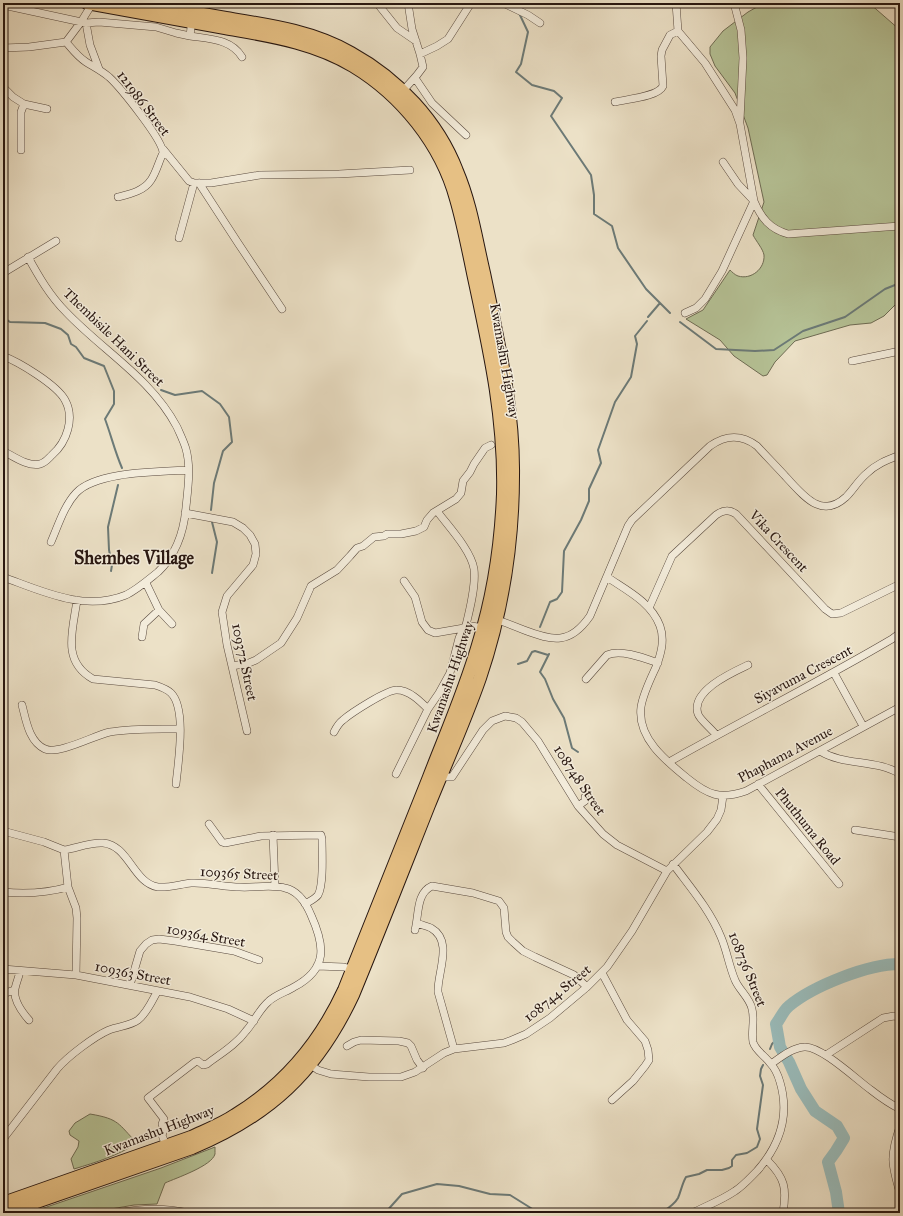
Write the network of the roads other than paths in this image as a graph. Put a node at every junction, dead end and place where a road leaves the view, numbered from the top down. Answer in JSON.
{"nodes":[{"id":1,"x":89,"y":3,"type":"edge"},
{"id":2,"x":140,"y":3,"type":"edge"},
{"id":3,"x":377,"y":3,"type":"edge"},
{"id":4,"x":408,"y":3,"type":"edge"},
{"id":5,"x":471,"y":3,"type":"edge"},
{"id":6,"x":503,"y":3,"type":"edge"},
{"id":7,"x":676,"y":3,"type":"edge"},
{"id":8,"x":734,"y":3,"type":"edge"},
{"id":9,"x":3,"y":5,"type":"edge"},
{"id":10,"x":192,"y":17,"type":"junction"},
{"id":11,"x":83,"y":22,"type":"junction"},
{"id":12,"x":540,"y":23,"type":"dead end"},
{"id":13,"x":678,"y":31,"type":"junction"},
{"id":14,"x":190,"y":36,"type":"junction"},
{"id":15,"x":416,"y":41,"type":"junction"},
{"id":16,"x":66,"y":42,"type":"junction"},
{"id":17,"x":3,"y":48,"type":"edge"},
{"id":18,"x":420,"y":54,"type":"junction"},
{"id":19,"x":242,"y":57,"type":"dead end"},
{"id":20,"x":99,"y":70,"type":"junction"},
{"id":21,"x":415,"y":78,"type":"junction"},
{"id":22,"x":3,"y":87,"type":"edge"},
{"id":23,"x":399,"y":95,"type":"junction"},
{"id":24,"x":615,"y":102,"type":"dead end"},
{"id":25,"x":24,"y":104,"type":"junction"},
{"id":26,"x":47,"y":109,"type":"dead end"},
{"id":27,"x":740,"y":124,"type":"junction"},
{"id":28,"x":466,"y":136,"type":"dead end"},
{"id":29,"x":163,"y":149,"type":"junction"},
{"id":30,"x":21,"y":150,"type":"dead end"},
{"id":31,"x":723,"y":162,"type":"dead end"},
{"id":32,"x":410,"y":170,"type":"dead end"},
{"id":33,"x":197,"y":183,"type":"junction"},
{"id":34,"x":118,"y":197,"type":"dead end"},
{"id":35,"x":754,"y":201,"type":"junction"},
{"id":36,"x":900,"y":226,"type":"edge"},
{"id":37,"x":179,"y":238,"type":"dead end"},
{"id":38,"x":56,"y":241,"type":"dead end"},
{"id":39,"x":28,"y":257,"type":"junction"},
{"id":40,"x":3,"y":274,"type":"edge"},
{"id":41,"x":282,"y":309,"type":"dead end"},
{"id":42,"x":685,"y":313,"type":"dead end"},
{"id":43,"x":900,"y":351,"type":"edge"},
{"id":44,"x":3,"y":356,"type":"edge"},
{"id":45,"x":852,"y":361,"type":"dead end"},
{"id":46,"x":491,"y":445,"type":"dead end"},
{"id":47,"x":3,"y":451,"type":"edge"},
{"id":48,"x":900,"y":455,"type":"edge"},
{"id":49,"x":188,"y":470,"type":"junction"},
{"id":50,"x":437,"y":511,"type":"junction"},
{"id":51,"x":186,"y":513,"type":"junction"},
{"id":52,"x":51,"y":542,"type":"dead end"},
{"id":53,"x":3,"y":577,"type":"edge"},
{"id":54,"x":607,"y":577,"type":"junction"},
{"id":55,"x":404,"y":581,"type":"dead end"},
{"id":56,"x":146,"y":582,"type":"junction"},
{"id":57,"x":900,"y":584,"type":"edge"},
{"id":58,"x":77,"y":600,"type":"junction"},
{"id":59,"x":649,"y":608,"type":"junction"},
{"id":60,"x":160,"y":610,"type":"junction"},
{"id":61,"x":491,"y":617,"type":"junction"},
{"id":62,"x":172,"y":624,"type":"dead end"},
{"id":63,"x":466,"y":627,"type":"junction"},
{"id":64,"x":483,"y":628,"type":"junction"},
{"id":65,"x":900,"y":633,"type":"edge"},
{"id":66,"x":142,"y":637,"type":"dead end"},
{"id":67,"x":658,"y":663,"type":"junction"},
{"id":68,"x":748,"y":665,"type":"dead end"},
{"id":69,"x":232,"y":666,"type":"junction"},
{"id":70,"x":834,"y":673,"type":"junction"},
{"id":71,"x":586,"y":679,"type":"dead end"},
{"id":72,"x":22,"y":705,"type":"dead end"},
{"id":73,"x":900,"y":707,"type":"edge"},
{"id":74,"x":428,"y":709,"type":"junction"},
{"id":75,"x":863,"y":726,"type":"junction"},
{"id":76,"x":180,"y":729,"type":"junction"},
{"id":77,"x":247,"y":731,"type":"dead end"},
{"id":78,"x":334,"y":732,"type":"dead end"},
{"id":79,"x":716,"y":735,"type":"junction"},
{"id":80,"x":820,"y":751,"type":"junction"},
{"id":81,"x":669,"y":762,"type":"junction"},
{"id":82,"x":396,"y":774,"type":"dead end"},
{"id":83,"x":900,"y":774,"type":"edge"},
{"id":84,"x":446,"y":777,"type":"junction"},
{"id":85,"x":176,"y":784,"type":"dead end"},
{"id":86,"x":758,"y":784,"type":"junction"},
{"id":87,"x":723,"y":796,"type":"junction"},
{"id":88,"x":585,"y":797,"type":"dead end"},
{"id":89,"x":578,"y":806,"type":"junction"},
{"id":90,"x":209,"y":824,"type":"dead end"},
{"id":91,"x":855,"y":830,"type":"dead end"},
{"id":92,"x":3,"y":831,"type":"edge"},
{"id":93,"x":273,"y":835,"type":"junction"},
{"id":94,"x":900,"y":837,"type":"edge"},
{"id":95,"x":64,"y":850,"type":"junction"},
{"id":96,"x":673,"y":864,"type":"junction"},
{"id":97,"x":667,"y":871,"type":"junction"},
{"id":98,"x":839,"y":884,"type":"dead end"},
{"id":99,"x":275,"y":886,"type":"junction"},
{"id":100,"x":68,"y":888,"type":"junction"},
{"id":101,"x":3,"y":892,"type":"edge"},
{"id":102,"x":306,"y":904,"type":"junction"},
{"id":103,"x":259,"y":960,"type":"dead end"},
{"id":104,"x":317,"y":966,"type":"junction"},
{"id":105,"x":3,"y":969,"type":"edge"},
{"id":106,"x":20,"y":971,"type":"junction"},
{"id":107,"x":357,"y":971,"type":"junction"},
{"id":108,"x":602,"y":973,"type":"junction"},
{"id":109,"x":76,"y":975,"type":"junction"},
{"id":110,"x":130,"y":985,"type":"junction"},
{"id":111,"x":587,"y":988,"type":"junction"},
{"id":112,"x":14,"y":990,"type":"junction"},
{"id":113,"x":157,"y":992,"type":"junction"},
{"id":114,"x":3,"y":994,"type":"edge"},
{"id":115,"x":900,"y":1018,"type":"edge"},
{"id":116,"x":29,"y":1020,"type":"dead end"},
{"id":117,"x":254,"y":1021,"type":"junction"},
{"id":118,"x":347,"y":1046,"type":"dead end"},
{"id":119,"x":454,"y":1048,"type":"junction"},
{"id":120,"x":826,"y":1055,"type":"junction"},
{"id":121,"x":306,"y":1061,"type":"junction"},
{"id":122,"x":771,"y":1064,"type":"junction"},
{"id":123,"x":423,"y":1068,"type":"junction"},
{"id":124,"x":612,"y":1100,"type":"dead end"},
{"id":125,"x":900,"y":1109,"type":"edge"},
{"id":126,"x":900,"y":1126,"type":"edge"},
{"id":127,"x":3,"y":1139,"type":"edge"},
{"id":128,"x":166,"y":1146,"type":"junction"},
{"id":129,"x":767,"y":1160,"type":"junction"},
{"id":130,"x":900,"y":1193,"type":"edge"},
{"id":131,"x":3,"y":1203,"type":"edge"},
{"id":132,"x":5,"y":1213,"type":"edge"},
{"id":133,"x":116,"y":1213,"type":"edge"},
{"id":134,"x":189,"y":1213,"type":"edge"},
{"id":135,"x":692,"y":1213,"type":"edge"},
{"id":136,"x":783,"y":1213,"type":"edge"}],
"edges":[{"from":1,"to":10,"type":"main road","name":"Kwamashu Highway"},
{"from":1,"to":11,"type":"street"},
{"from":2,"to":10,"type":"main road","name":"Kwamashu Highway"},
{"from":3,"to":15,"type":"street"},
{"from":4,"to":15,"type":"street"},
{"from":5,"to":18,"type":"street"},
{"from":6,"to":12,"type":"street"},
{"from":7,"to":13,"type":"street"},
{"from":8,"to":27,"type":"street"},
{"from":9,"to":11,"type":"street"},
{"from":10,"to":14,"type":"street"},
{"from":10,"to":23,"type":"main road","name":"Kwamashu Highway"},
{"from":11,"to":14,"type":"street"},
{"from":11,"to":16,"type":"street"},
{"from":11,"to":20,"type":"street"},
{"from":13,"to":24,"type":"street"},
{"from":13,"to":27,"type":"street"},
{"from":14,"to":19,"type":"street"},
{"from":15,"to":18,"type":"street"},
{"from":16,"to":17,"type":"street"},
{"from":16,"to":20,"type":"street","name":"121986 Street"},
{"from":18,"to":21,"type":"street"},
{"from":20,"to":29,"type":"street","name":"121986 Street"},
{"from":21,"to":23,"type":"street"},
{"from":21,"to":28,"type":"street"},
{"from":22,"to":25,"type":"street"},
{"from":23,"to":61,"type":"main road","name":"Kwamashu Highway"},
{"from":25,"to":26,"type":"street"},
{"from":25,"to":30,"type":"street"},
{"from":27,"to":35,"type":"street"},
{"from":29,"to":33,"type":"street"},
{"from":29,"to":34,"type":"street","name":"121986 Street"},
{"from":31,"to":35,"type":"street"},
{"from":32,"to":33,"type":"street"},
{"from":33,"to":37,"type":"street"},
{"from":33,"to":41,"type":"street"},
{"from":35,"to":36,"type":"street"},
{"from":35,"to":42,"type":"street"},
{"from":38,"to":39,"type":"street"},
{"from":39,"to":40,"type":"street"},
{"from":39,"to":49,"type":"street","name":"Thembisile Hani Street"},
{"from":43,"to":45,"type":"street"},
{"from":44,"to":47,"type":"street"},
{"from":46,"to":50,"type":"street"},
{"from":48,"to":54,"type":"street"},
{"from":49,"to":51,"type":"street","name":"Thembisile Hani Street"},
{"from":49,"to":52,"type":"street"},
{"from":50,"to":63,"type":"street"},
{"from":50,"to":69,"type":"street"},
{"from":51,"to":56,"type":"street","name":"Thembisile Hani Street"},
{"from":51,"to":69,"type":"street","name":"109372 Street"},
{"from":53,"to":58,"type":"street","name":"Thembisile Hani Street"},
{"from":54,"to":59,"type":"street"},
{"from":54,"to":61,"type":"street"},
{"from":55,"to":63,"type":"street"},
{"from":56,"to":58,"type":"street","name":"Thembisile Hani Street"},
{"from":56,"to":60,"type":"street"},
{"from":57,"to":59,"type":"street","name":"Vika Crescent"},
{"from":58,"to":76,"type":"street"},
{"from":59,"to":67,"type":"street"},
{"from":60,"to":62,"type":"street"},
{"from":60,"to":66,"type":"street"},
{"from":61,"to":64,"type":"main road","name":"Kwamashu Highway"},
{"from":61,"to":84,"type":"main road","name":"Kwamashu Highway"},
{"from":63,"to":64,"type":"street"},
{"from":63,"to":74,"type":"street"},
{"from":64,"to":107,"type":"main road","name":"Kwamashu Highway"},
{"from":65,"to":70,"type":"street","name":"Siyavuma Crescent"},
{"from":67,"to":71,"type":"street"},
{"from":67,"to":81,"type":"street"},
{"from":68,"to":79,"type":"street"},
{"from":69,"to":77,"type":"street","name":"109372 Street"},
{"from":70,"to":75,"type":"street"},
{"from":70,"to":79,"type":"street","name":"Siyavuma Crescent"},
{"from":72,"to":76,"type":"street"},
{"from":73,"to":75,"type":"street","name":"Phaphama Avenue"},
{"from":74,"to":78,"type":"street"},
{"from":74,"to":82,"type":"street"},
{"from":75,"to":80,"type":"street","name":"Phaphama Avenue"},
{"from":76,"to":85,"type":"street"},
{"from":79,"to":81,"type":"street","name":"Siyavuma Crescent"},
{"from":80,"to":83,"type":"street"},
{"from":80,"to":86,"type":"street","name":"Phaphama Avenue"},
{"from":81,"to":87,"type":"street"},
{"from":84,"to":89,"type":"street","name":"108748 Street"},
{"from":84,"to":107,"type":"main road","name":"Kwamashu Highway"},
{"from":86,"to":87,"type":"street","name":"Phaphama Avenue"},
{"from":86,"to":98,"type":"street","name":"Phuthuma Road"},
{"from":87,"to":96,"type":"street","name":"108744 Street"},
{"from":88,"to":89,"type":"street"},
{"from":89,"to":97,"type":"street","name":"108748 Street"},
{"from":90,"to":93,"type":"street"},
{"from":91,"to":94,"type":"street"},
{"from":92,"to":95,"type":"street"},
{"from":93,"to":99,"type":"street"},
{"from":93,"to":102,"type":"street"},
{"from":95,"to":99,"type":"street","name":"109365 Street"},
{"from":95,"to":100,"type":"street"},
{"from":96,"to":97,"type":"street","name":"108744 Street"},
{"from":96,"to":122,"type":"street","name":"108736 Street"},
{"from":97,"to":108,"type":"street","name":"108744 Street"},
{"from":99,"to":102,"type":"street","name":"109365 Street"},
{"from":100,"to":101,"type":"street"},
{"from":100,"to":109,"type":"street"},
{"from":102,"to":104,"type":"street","name":"109365 Street"},
{"from":103,"to":110,"type":"street","name":"109364 Street"},
{"from":104,"to":107,"type":"street"},
{"from":104,"to":117,"type":"street"},
{"from":105,"to":106,"type":"street","name":"109363 Street"},
{"from":106,"to":109,"type":"street","name":"109363 Street"},
{"from":106,"to":112,"type":"street"},
{"from":107,"to":121,"type":"main road","name":"Kwamashu Highway"},
{"from":108,"to":111,"type":"street","name":"108744 Street"},
{"from":108,"to":124,"type":"street"},
{"from":109,"to":110,"type":"street","name":"109363 Street"},
{"from":110,"to":113,"type":"street","name":"109363 Street"},
{"from":111,"to":119,"type":"street","name":"108744 Street"},
{"from":111,"to":119,"type":"street"},
{"from":112,"to":114,"type":"street"},
{"from":112,"to":116,"type":"street"},
{"from":113,"to":117,"type":"street","name":"109363 Street"},
{"from":113,"to":127,"type":"street"},
{"from":115,"to":120,"type":"street"},
{"from":117,"to":128,"type":"street"},
{"from":118,"to":123,"type":"street"},
{"from":119,"to":123,"type":"street","name":"108744 Street"},
{"from":120,"to":122,"type":"street"},
{"from":120,"to":125,"type":"street"},
{"from":121,"to":123,"type":"street","name":"108744 Street"},
{"from":121,"to":128,"type":"main road","name":"Kwamashu Highway"},
{"from":121,"to":132,"type":"main road","name":"Kwamashu Highway"},
{"from":122,"to":129,"type":"street","name":"108736 Street"},
{"from":126,"to":130,"type":"street"},
{"from":128,"to":131,"type":"main road","name":"Kwamashu Highway"},
{"from":129,"to":135,"type":"street","name":"108736 Street"},
{"from":129,"to":136,"type":"street"},
{"from":133,"to":134,"type":"street"}]}
